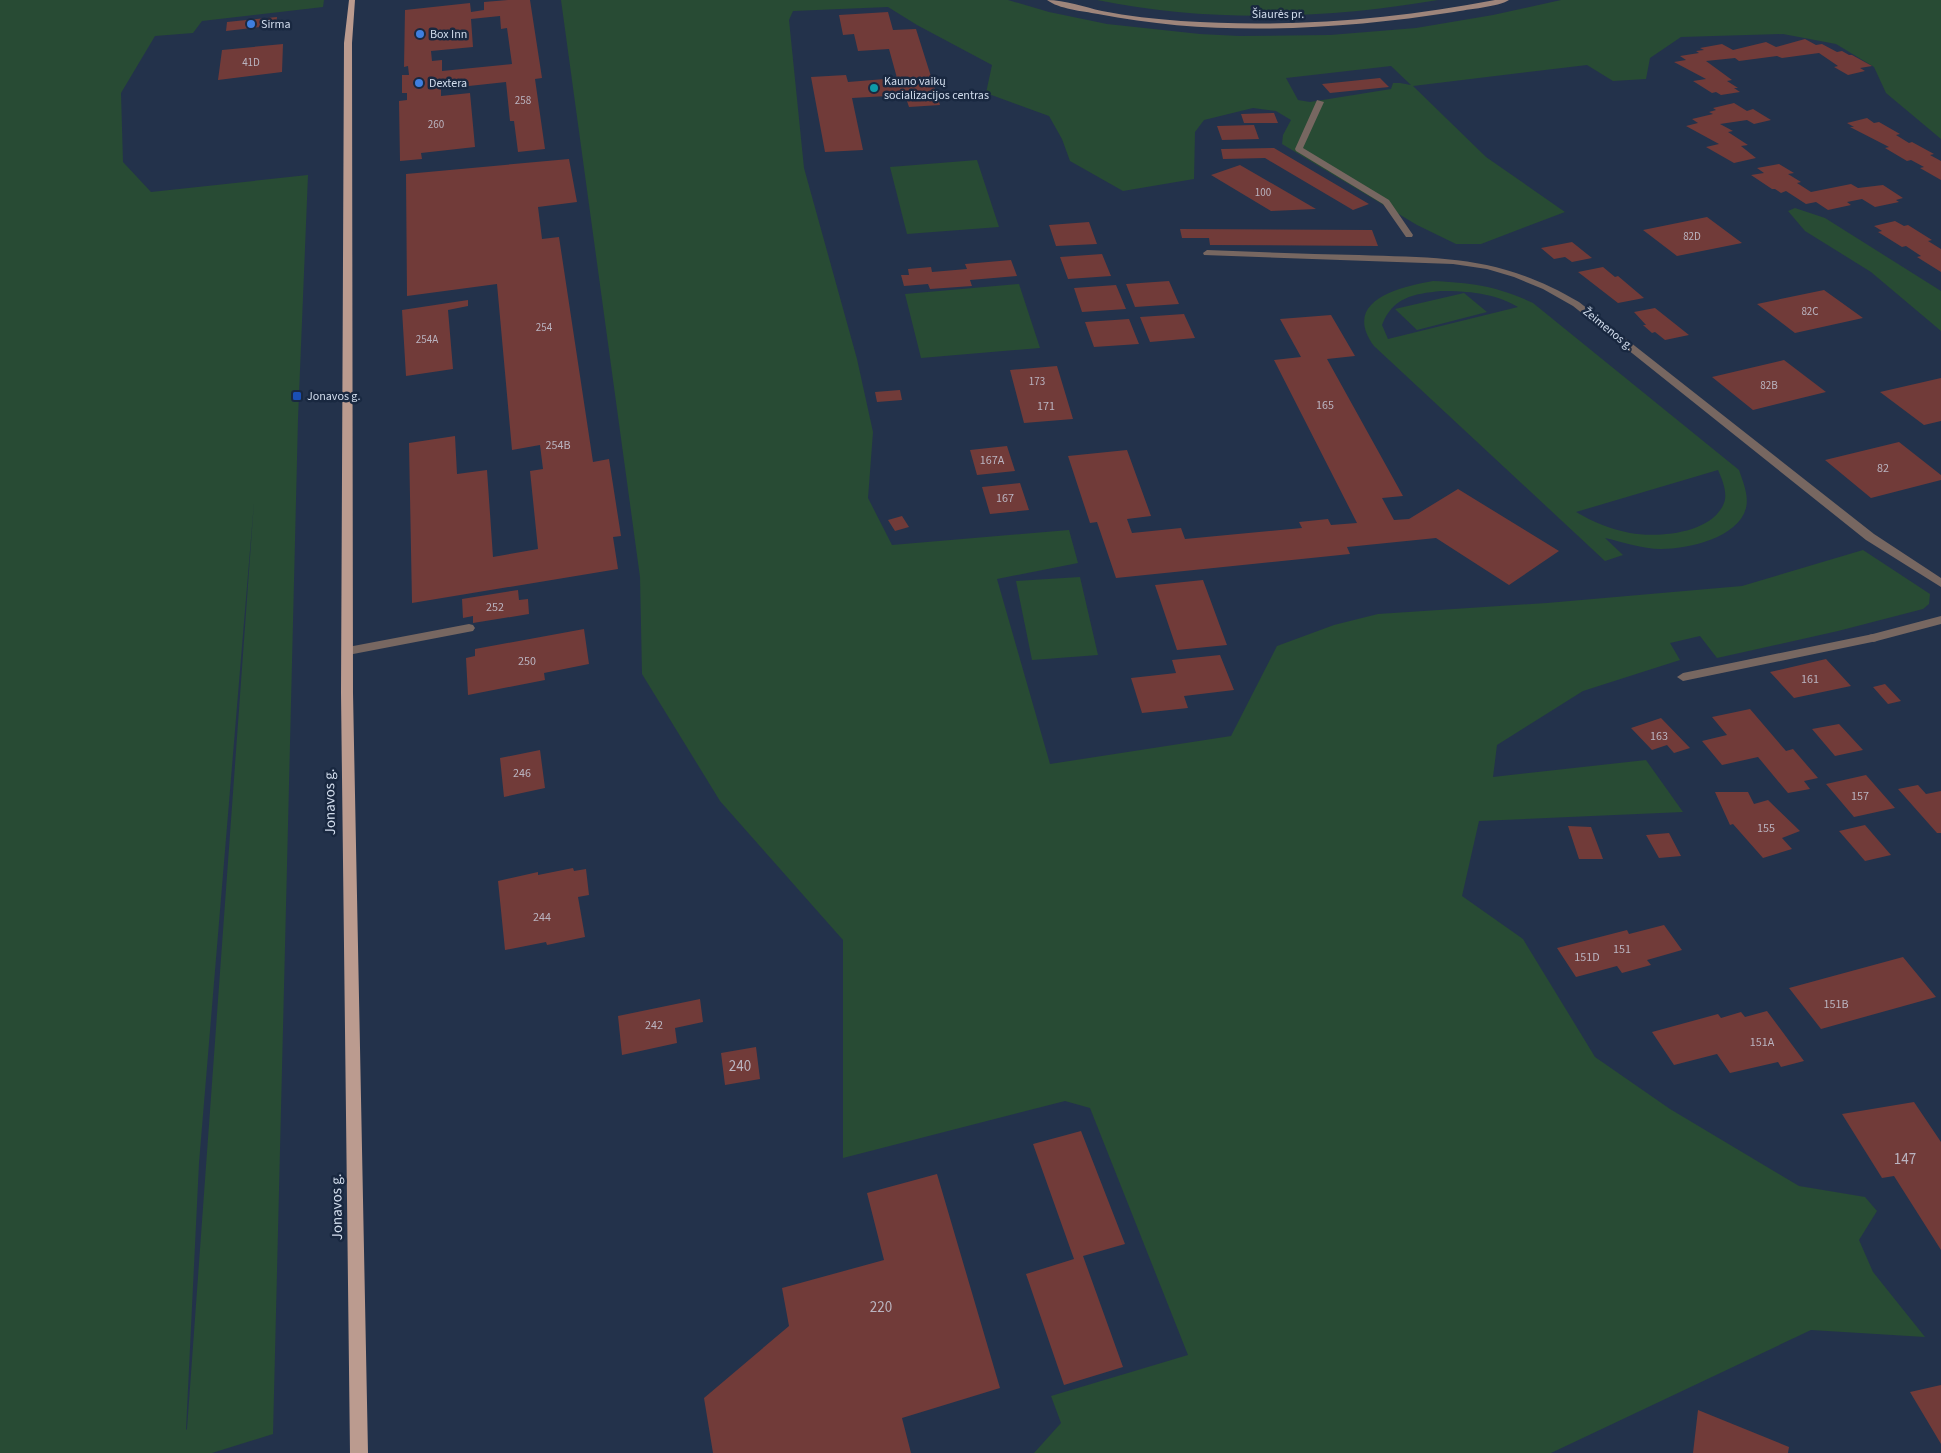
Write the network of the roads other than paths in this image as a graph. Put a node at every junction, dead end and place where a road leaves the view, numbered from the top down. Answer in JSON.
{"nodes":[{"id":1,"x":352,"y":0,"type":"edge"},
{"id":2,"x":1050,"y":0,"type":"edge"},
{"id":3,"x":1506,"y":0,"type":"edge"},
{"id":4,"x":1320,"y":102,"type":"dead end"},
{"id":5,"x":1409,"y":235,"type":"dead end"},
{"id":6,"x":1207,"y":253,"type":"dead end"},
{"id":7,"x":1941,"y":583,"type":"edge"},
{"id":8,"x":1941,"y":620,"type":"edge"},
{"id":9,"x":469,"y":628,"type":"dead end"},
{"id":10,"x":348,"y":651,"type":"junction"},
{"id":11,"x":1683,"y":677,"type":"dead end"},
{"id":12,"x":359,"y":1453,"type":"edge"}],
"edges":[{"from":1,"to":10,"type":"main road","name":"Jonavos g."},
{"from":2,"to":3,"type":"main road","name":"Šiaurės pr."},
{"from":4,"to":5,"type":"street"},
{"from":6,"to":7,"type":"street","name":"Žeimenos g."},
{"from":8,"to":11,"type":"street"},
{"from":9,"to":10,"type":"street"},
{"from":10,"to":12,"type":"main road","name":"Jonavos g."}]}
